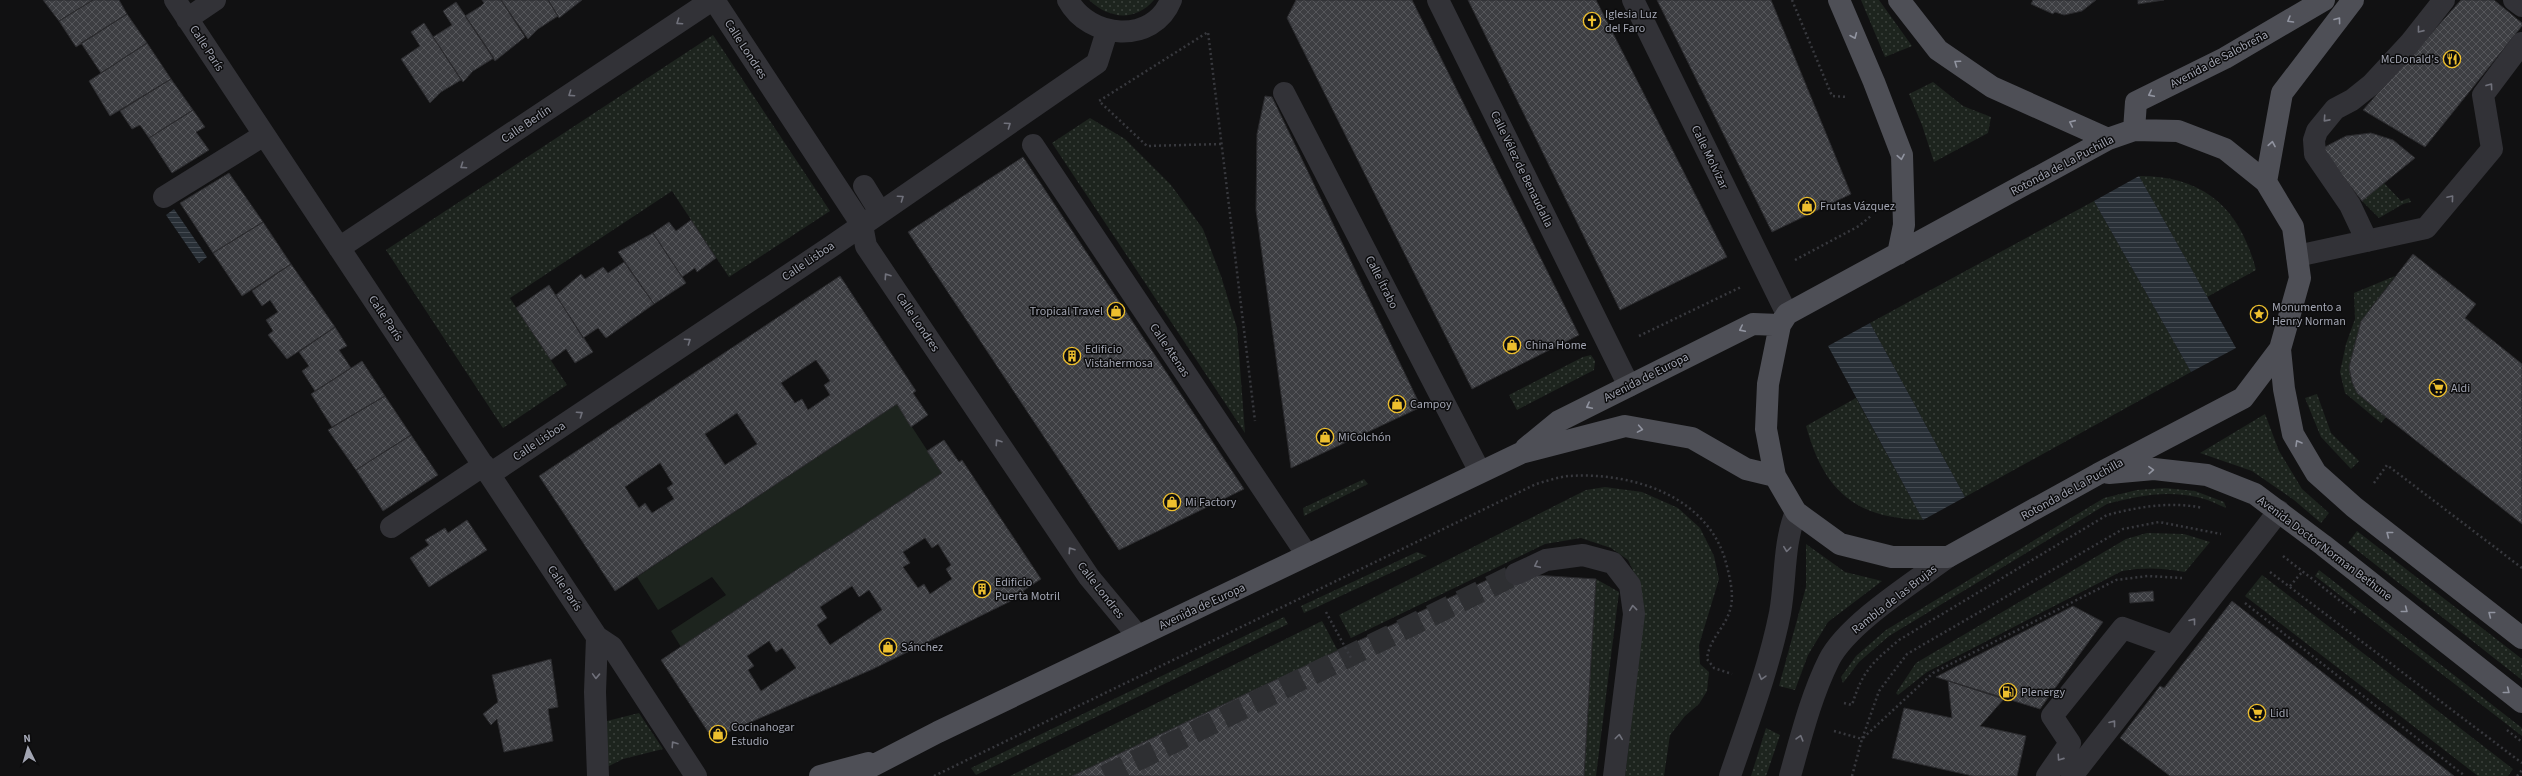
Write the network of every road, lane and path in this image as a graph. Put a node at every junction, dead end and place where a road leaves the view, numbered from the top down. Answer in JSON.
{"nodes":[{"id":1,"x":175,"y":0,"type":"edge"},
{"id":2,"x":215,"y":0,"type":"edge"},
{"id":3,"x":713,"y":0,"type":"edge"},
{"id":4,"x":1068,"y":0,"type":"edge"},
{"id":5,"x":1171,"y":0,"type":"edge"},
{"id":6,"x":1187,"y":0,"type":"edge"},
{"id":7,"x":1438,"y":0,"type":"edge"},
{"id":8,"x":1633,"y":0,"type":"edge"},
{"id":9,"x":1792,"y":0,"type":"edge"},
{"id":10,"x":1839,"y":0,"type":"edge"},
{"id":11,"x":1899,"y":0,"type":"edge"},
{"id":12,"x":2324,"y":0,"type":"edge"},
{"id":13,"x":2353,"y":0,"type":"edge"},
{"id":14,"x":2444,"y":0,"type":"edge"},
{"id":15,"x":2514,"y":0,"type":"edge"},
{"id":16,"x":2522,"y":6,"type":"edge"},
{"id":17,"x":187,"y":19,"type":"junction"},
{"id":18,"x":1158,"y":19,"type":"junction"},
{"id":19,"x":1107,"y":31,"type":"junction"},
{"id":20,"x":2522,"y":43,"type":"edge"},
{"id":21,"x":1874,"y":82,"type":"junction"},
{"id":22,"x":1284,"y":93,"type":"dead end"},
{"id":23,"x":2134,"y":130,"type":"junction"},
{"id":24,"x":264,"y":135,"type":"junction"},
{"id":25,"x":2108,"y":139,"type":"junction"},
{"id":26,"x":1221,"y":144,"type":"junction"},
{"id":27,"x":1033,"y":145,"type":"dead end"},
{"id":28,"x":2266,"y":182,"type":"junction"},
{"id":29,"x":864,"y":186,"type":"dead end"},
{"id":30,"x":164,"y":197,"type":"dead end"},
{"id":31,"x":880,"y":212,"type":"junction"},
{"id":32,"x":862,"y":225,"type":"junction"},
{"id":33,"x":2367,"y":241,"type":"junction"},
{"id":34,"x":339,"y":248,"type":"junction"},
{"id":35,"x":1898,"y":254,"type":"junction"},
{"id":36,"x":2297,"y":256,"type":"junction"},
{"id":37,"x":1784,"y":319,"type":"junction"},
{"id":38,"x":2280,"y":349,"type":"junction"},
{"id":39,"x":1629,"y":386,"type":"junction"},
{"id":40,"x":1256,"y":428,"type":"dead end"},
{"id":41,"x":1521,"y":452,"type":"junction"},
{"id":42,"x":487,"y":470,"type":"junction"},
{"id":43,"x":1480,"y":472,"type":"junction"},
{"id":44,"x":2098,"y":474,"type":"junction"},
{"id":45,"x":1774,"y":476,"type":"junction"},
{"id":46,"x":2370,"y":488,"type":"dead end"},
{"id":47,"x":2208,"y":510,"type":"dead end"},
{"id":48,"x":2279,"y":511,"type":"junction"},
{"id":49,"x":1796,"y":512,"type":"junction"},
{"id":50,"x":391,"y":527,"type":"dead end"},
{"id":51,"x":2221,"y":534,"type":"dead end"},
{"id":52,"x":1307,"y":555,"type":"junction"},
{"id":53,"x":1948,"y":557,"type":"junction"},
{"id":54,"x":2266,"y":568,"type":"dead end"},
{"id":55,"x":2522,"y":568,"type":"edge"},
{"id":56,"x":2302,"y":571,"type":"dead end"},
{"id":57,"x":1516,"y":574,"type":"tunnel mouth"},
{"id":58,"x":2182,"y":578,"type":"dead end"},
{"id":59,"x":2290,"y":586,"type":"junction"},
{"id":60,"x":2240,"y":600,"type":"dead end"},
{"id":61,"x":1326,"y":612,"type":"dead end"},
{"id":62,"x":1138,"y":636,"type":"junction"},
{"id":63,"x":597,"y":637,"type":"junction"},
{"id":64,"x":2522,"y":638,"type":"edge"},
{"id":65,"x":2174,"y":646,"type":"junction"},
{"id":66,"x":1351,"y":658,"type":"dead end"},
{"id":67,"x":1761,"y":681,"type":"junction"},
{"id":68,"x":1816,"y":696,"type":"junction"},
{"id":69,"x":2522,"y":702,"type":"edge"},
{"id":70,"x":2052,"y":716,"type":"junction"},
{"id":71,"x":1830,"y":729,"type":"dead end"},
{"id":72,"x":1862,"y":739,"type":"junction"},
{"id":73,"x":2094,"y":748,"type":"junction"},
{"id":74,"x":883,"y":759,"type":"junction"},
{"id":75,"x":2522,"y":763,"type":"edge"},
{"id":76,"x":2522,"y":770,"type":"edge"},
{"id":77,"x":598,"y":776,"type":"edge"},
{"id":78,"x":696,"y":776,"type":"edge"},
{"id":79,"x":820,"y":776,"type":"edge"},
{"id":80,"x":853,"y":776,"type":"edge"},
{"id":81,"x":934,"y":776,"type":"edge"},
{"id":82,"x":1614,"y":776,"type":"edge"},
{"id":83,"x":1730,"y":776,"type":"edge"},
{"id":84,"x":1790,"y":776,"type":"edge"},
{"id":85,"x":1852,"y":776,"type":"edge"},
{"id":86,"x":2047,"y":776,"type":"edge"},
{"id":87,"x":2072,"y":776,"type":"edge"},
{"id":88,"x":2465,"y":776,"type":"edge"},
{"id":89,"x":2517,"y":776,"type":"edge"}],
"edges":[{"from":1,"to":17,"type":"street","name":"Calle París"},
{"from":2,"to":17,"type":"street"},
{"from":3,"to":32,"type":"street","name":"Calle Londres"},
{"from":3,"to":34,"type":"street","name":"Calle Berlín","one_way":true},
{"from":4,"to":19,"type":"street"},
{"from":5,"to":18,"type":"street"},
{"from":6,"to":18,"type":"street"},
{"from":7,"to":39,"type":"street","name":"Calle Vélez de Benaudalla"},
{"from":8,"to":37,"type":"street","name":"Calle Molvízar"},
{"from":9,"to":21,"type":"path"},
{"from":10,"to":21,"type":"main road","one_way":true},
{"from":25,"to":11,"type":"main road","one_way":true},
{"from":12,"to":23,"type":"main road","name":"Avenida de Salobreña","one_way":true},
{"from":28,"to":13,"type":"main road","one_way":true},
{"from":14,"to":33,"type":"street","one_way":true},
{"from":15,"to":16,"type":"street"},
{"from":17,"to":24,"type":"street","name":"Calle París"},
{"from":18,"to":19,"type":"street"},
{"from":31,"to":19,"type":"street","name":"Calle Lisboa","one_way":true},
{"from":33,"to":20,"type":"street","one_way":true},
{"from":21,"to":35,"type":"main road","one_way":true},
{"from":22,"to":43,"type":"street","name":"Calle Ítrabo"},
{"from":23,"to":25,"type":"main road","name":"Rotonda de La Puchilla"},
{"from":23,"to":28,"type":"main road","name":"Rotonda de La Puchilla"},
{"from":24,"to":30,"type":"street"},
{"from":24,"to":34,"type":"street","name":"Calle París"},
{"from":25,"to":35,"type":"main road","name":"Rotonda de La Puchilla"},
{"from":26,"to":26,"type":"path"},
{"from":26,"to":40,"type":"path"},
{"from":27,"to":52,"type":"street","name":"Calle Atenas"},
{"from":28,"to":36,"type":"main road","name":"Rotonda de La Puchilla"},
{"from":29,"to":31,"type":"street"},
{"from":31,"to":32,"type":"street","name":"Calle Lisboa"},
{"from":42,"to":32,"type":"street","name":"Calle Lisboa","one_way":true},
{"from":62,"to":32,"type":"street","name":"Calle Londres","one_way":true},
{"from":33,"to":36,"type":"street"},
{"from":34,"to":42,"type":"street","name":"Calle París"},
{"from":35,"to":37,"type":"main road","name":"Rotonda de La Puchilla"},
{"from":36,"to":38,"type":"main road","name":"Rotonda de La Puchilla"},
{"from":37,"to":39,"type":"main road","name":"Avenida de Europa","one_way":true},
{"from":37,"to":45,"type":"main road","name":"Rotonda de La Puchilla"},
{"from":38,"to":44,"type":"main road","name":"Rotonda de La Puchilla"},
{"from":64,"to":38,"type":"main road","one_way":true},
{"from":39,"to":41,"type":"main road","name":"Avenida de Europa","one_way":true},
{"from":41,"to":43,"type":"main road","name":"Avenida de Europa"},
{"from":41,"to":45,"type":"main road","name":"Avenida de Europa","one_way":true},
{"from":42,"to":50,"type":"street","name":"Calle Lisboa"},
{"from":42,"to":63,"type":"street","name":"Calle París"},
{"from":43,"to":52,"type":"main road","name":"Avenida de Europa"},
{"from":44,"to":48,"type":"main road","name":"Avenida Doctor Norman Bethune","one_way":true},
{"from":44,"to":53,"type":"main road","name":"Rotonda de La Puchilla"},
{"from":45,"to":49,"type":"main road","name":"Rotonda de La Puchilla"},
{"from":46,"to":55,"type":"path"},
{"from":47,"to":68,"type":"path"},
{"from":65,"to":48,"type":"street","one_way":true},
{"from":48,"to":69,"type":"main road","name":"Avenida Doctor Norman Bethune","one_way":true},
{"from":49,"to":53,"type":"main road","name":"Rotonda de La Puchilla"},
{"from":49,"to":67,"type":"street","one_way":true},
{"from":51,"to":72,"type":"path"},
{"from":52,"to":62,"type":"main road","name":"Avenida de Europa"},
{"from":53,"to":68,"type":"street","name":"Rambla de las Brujas"},
{"from":54,"to":59,"type":"path"},
{"from":56,"to":59,"type":"path"},
{"from":82,"to":57,"type":"street","one_way":true},
{"from":58,"to":72,"type":"path"},
{"from":59,"to":75,"type":"path"},
{"from":60,"to":88,"type":"path"},
{"from":61,"to":66,"type":"path","bridge":true},
{"from":62,"to":74,"type":"main road","name":"Avenida de Europa"},
{"from":63,"to":77,"type":"street","one_way":true},
{"from":78,"to":63,"type":"street","name":"Calle París","one_way":true},
{"from":65,"to":70,"type":"street"},
{"from":73,"to":65,"type":"street","one_way":true},
{"from":67,"to":81,"type":"path"},
{"from":67,"to":83,"type":"street"},
{"from":84,"to":68,"type":"street","name":"Rambla de las Brujas","one_way":true},
{"from":70,"to":73,"type":"street"},
{"from":70,"to":86,"type":"street","one_way":true},
{"from":71,"to":72,"type":"path"},
{"from":72,"to":85,"type":"path"},
{"from":73,"to":87,"type":"street"},
{"from":74,"to":79,"type":"main road","name":"Avenida de Europa"},
{"from":74,"to":80,"type":"main road","name":"Avenida de Europa"},
{"from":76,"to":89,"type":"path"}]}
